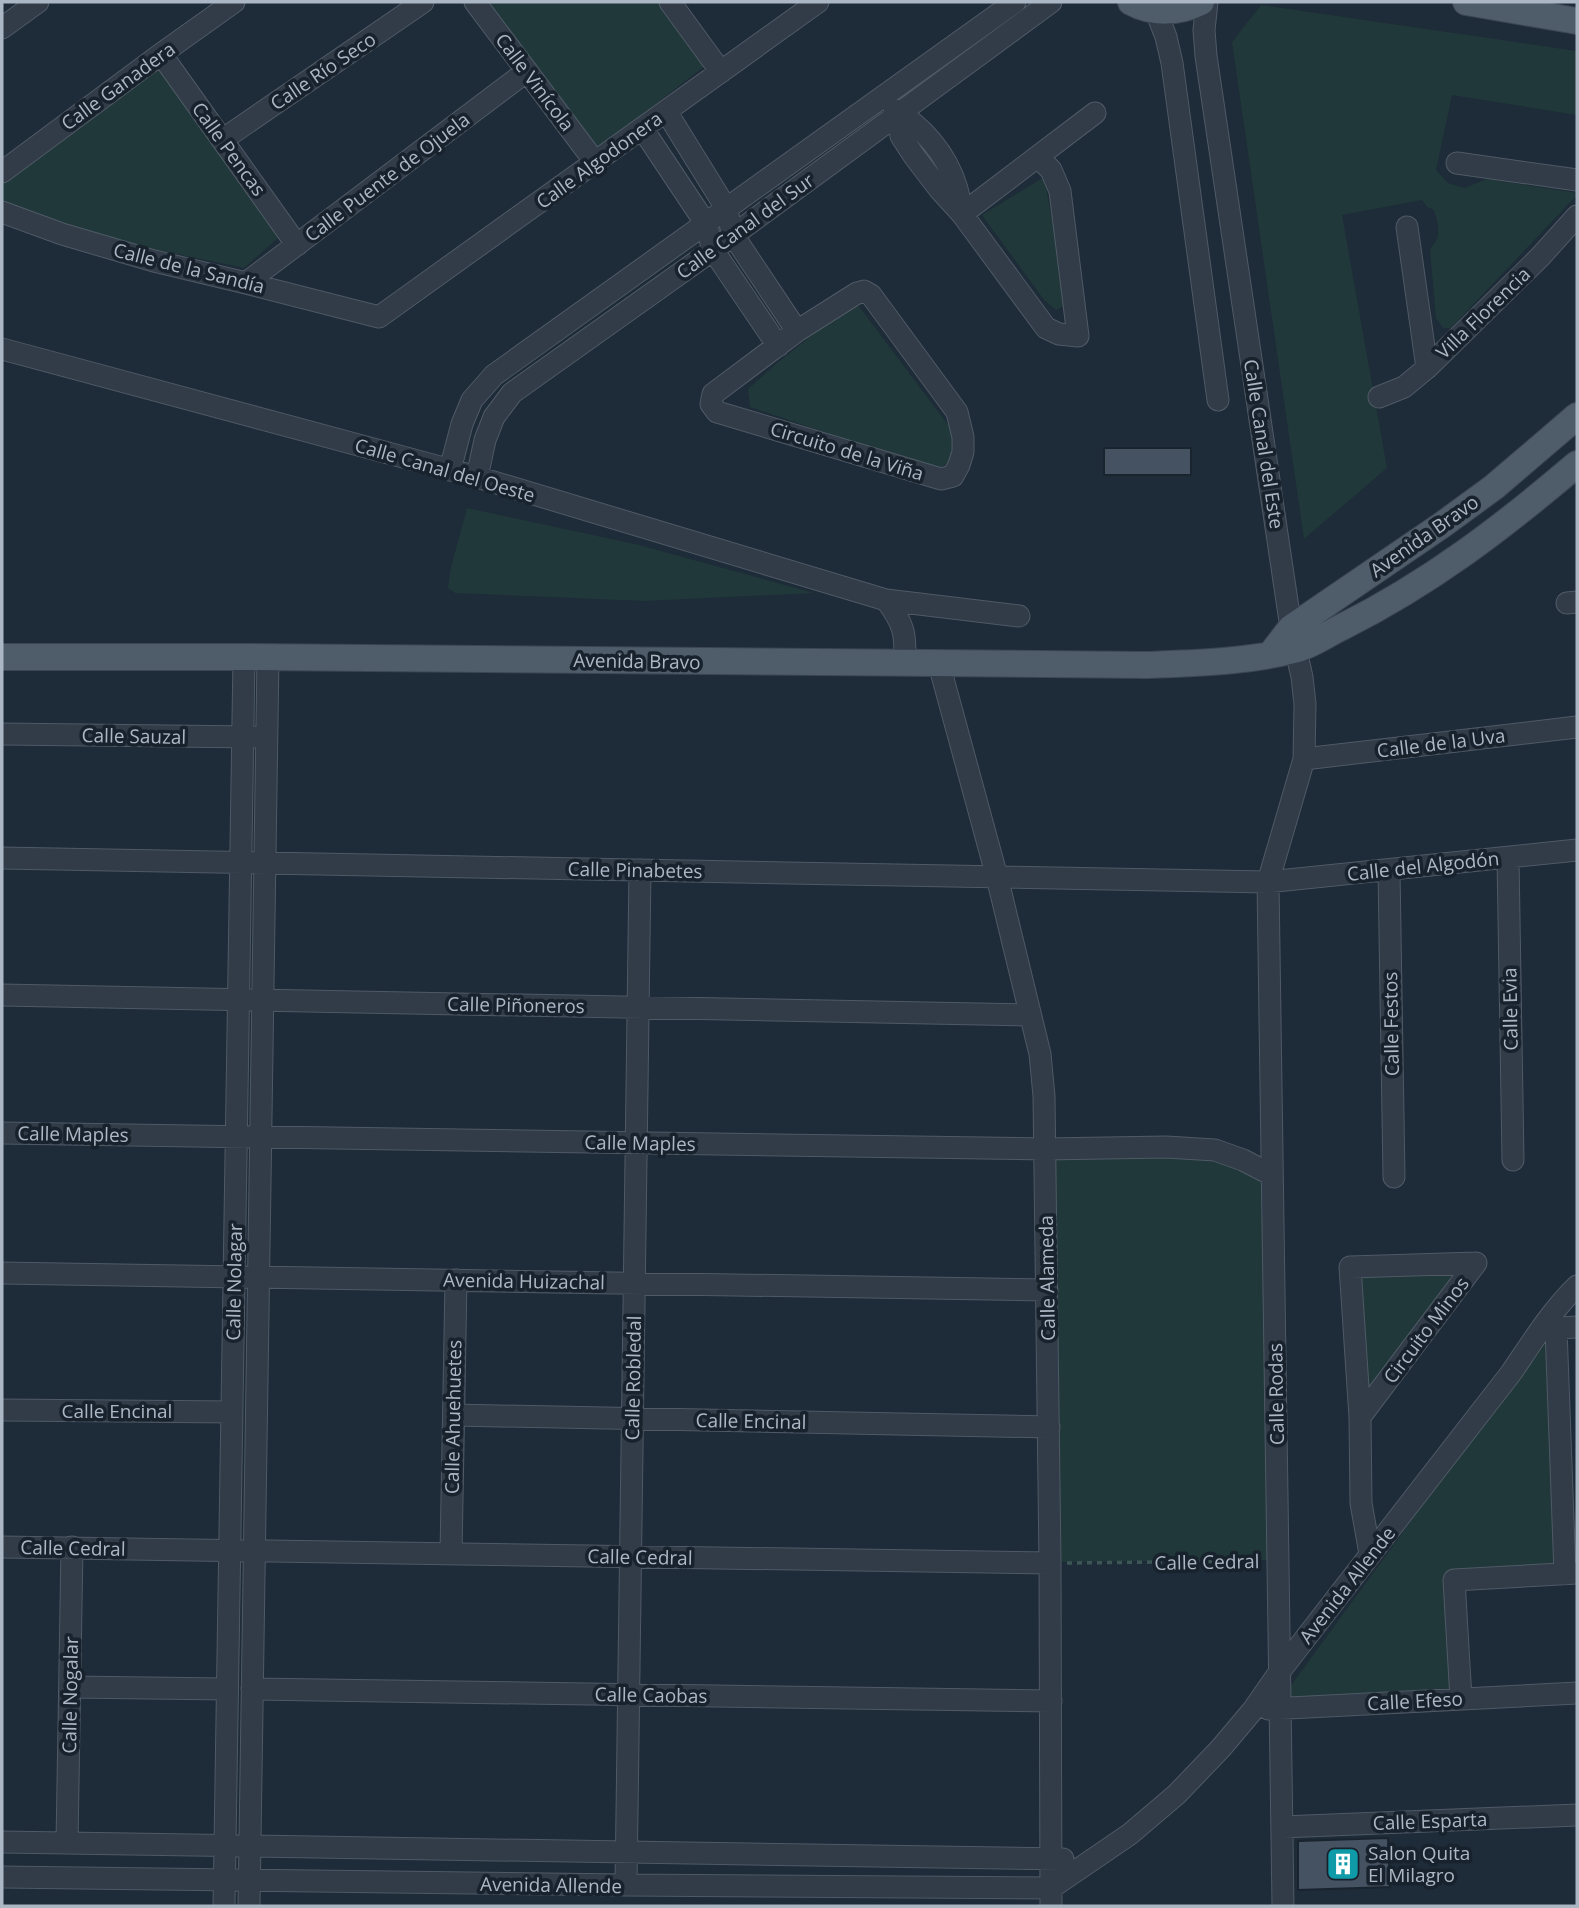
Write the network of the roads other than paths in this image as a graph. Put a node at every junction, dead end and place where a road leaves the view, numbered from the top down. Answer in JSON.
{"nodes":[{"id":1,"x":38,"y":2,"type":"edge"},
{"id":2,"x":234,"y":2,"type":"edge"},
{"id":3,"x":423,"y":2,"type":"edge"},
{"id":4,"x":475,"y":2,"type":"edge"},
{"id":5,"x":670,"y":2,"type":"edge"},
{"id":6,"x":818,"y":2,"type":"edge"},
{"id":7,"x":1015,"y":2,"type":"edge"},
{"id":8,"x":1051,"y":2,"type":"edge"},
{"id":9,"x":1130,"y":2,"type":"edge"},
{"id":10,"x":1201,"y":2,"type":"edge"},
{"id":11,"x":1207,"y":2,"type":"edge"},
{"id":12,"x":1466,"y":2,"type":"edge"},
{"id":13,"x":1156,"y":11,"type":"junction"},
{"id":14,"x":1564,"y":13,"type":"edge"},
{"id":15,"x":2,"y":27,"type":"edge"},
{"id":16,"x":160,"y":54,"type":"junction"},
{"id":17,"x":527,"y":71,"type":"junction"},
{"id":18,"x":721,"y":72,"type":"junction"},
{"id":19,"x":883,"y":96,"type":"junction"},
{"id":20,"x":666,"y":111,"type":"junction"},
{"id":21,"x":898,"y":114,"type":"junction"},
{"id":22,"x":1095,"y":114,"type":"dead end"},
{"id":23,"x":642,"y":128,"type":"junction"},
{"id":24,"x":222,"y":140,"type":"junction"},
{"id":25,"x":1038,"y":157,"type":"junction"},
{"id":26,"x":595,"y":163,"type":"junction"},
{"id":27,"x":1457,"y":163,"type":"dead end"},
{"id":28,"x":2,"y":172,"type":"edge"},
{"id":29,"x":1577,"y":180,"type":"edge"},
{"id":30,"x":726,"y":208,"type":"junction"},
{"id":31,"x":2,"y":212,"type":"edge"},
{"id":32,"x":962,"y":214,"type":"junction"},
{"id":33,"x":1577,"y":216,"type":"edge"},
{"id":34,"x":706,"y":223,"type":"junction"},
{"id":35,"x":1406,"y":227,"type":"dead end"},
{"id":36,"x":733,"y":235,"type":"junction"},
{"id":37,"x":297,"y":245,"type":"junction"},
{"id":38,"x":713,"y":250,"type":"junction"},
{"id":39,"x":247,"y":282,"type":"junction"},
{"id":40,"x":379,"y":317,"type":"joint"},
{"id":41,"x":797,"y":331,"type":"junction"},
{"id":42,"x":778,"y":346,"type":"junction"},
{"id":43,"x":2,"y":349,"type":"edge"},
{"id":44,"x":1426,"y":368,"type":"junction"},
{"id":45,"x":1379,"y":397,"type":"dead end"},
{"id":46,"x":1218,"y":400,"type":"dead end"},
{"id":47,"x":1577,"y":416,"type":"edge"},
{"id":48,"x":1577,"y":464,"type":"edge"},
{"id":49,"x":450,"y":470,"type":"junction"},
{"id":50,"x":477,"y":477,"type":"junction"},
{"id":51,"x":1494,"y":487,"type":"junction"},
{"id":52,"x":1516,"y":516,"type":"junction"},
{"id":53,"x":886,"y":600,"type":"junction"},
{"id":54,"x":1019,"y":615,"type":"dead end"},
{"id":55,"x":1287,"y":644,"type":"junction"},
{"id":56,"x":2,"y":657,"type":"edge"},
{"id":57,"x":256,"y":657,"type":"junction"},
{"id":58,"x":904,"y":663,"type":"junction"},
{"id":59,"x":939,"y":664,"type":"junction"},
{"id":60,"x":1577,"y":727,"type":"edge"},
{"id":61,"x":2,"y":734,"type":"edge"},
{"id":62,"x":243,"y":737,"type":"junction"},
{"id":63,"x":267,"y":738,"type":"junction"},
{"id":64,"x":1304,"y":759,"type":"junction"},
{"id":65,"x":1577,"y":850,"type":"edge"},
{"id":66,"x":2,"y":858,"type":"edge"},
{"id":67,"x":1508,"y":858,"type":"junction"},
{"id":68,"x":241,"y":863,"type":"junction"},
{"id":69,"x":265,"y":863,"type":"junction"},
{"id":70,"x":640,"y":870,"type":"junction"},
{"id":71,"x":1389,"y":870,"type":"junction"},
{"id":72,"x":997,"y":877,"type":"junction"},
{"id":73,"x":1268,"y":882,"type":"junction"},
{"id":74,"x":2,"y":995,"type":"edge"},
{"id":75,"x":239,"y":1000,"type":"junction"},
{"id":76,"x":263,"y":1000,"type":"junction"},
{"id":77,"x":638,"y":1007,"type":"junction"},
{"id":78,"x":1030,"y":1015,"type":"junction"},
{"id":79,"x":2,"y":1133,"type":"edge"},
{"id":80,"x":236,"y":1137,"type":"junction"},
{"id":81,"x":261,"y":1137,"type":"junction"},
{"id":82,"x":636,"y":1143,"type":"junction"},
{"id":83,"x":1045,"y":1149,"type":"junction"},
{"id":84,"x":1513,"y":1160,"type":"dead end"},
{"id":85,"x":1272,"y":1175,"type":"junction"},
{"id":86,"x":1394,"y":1177,"type":"dead end"},
{"id":87,"x":2,"y":1273,"type":"edge"},
{"id":88,"x":234,"y":1277,"type":"junction"},
{"id":89,"x":258,"y":1277,"type":"junction"},
{"id":90,"x":456,"y":1280,"type":"junction"},
{"id":91,"x":634,"y":1283,"type":"junction"},
{"id":92,"x":1577,"y":1286,"type":"edge"},
{"id":93,"x":1047,"y":1290,"type":"junction"},
{"id":94,"x":1558,"y":1328,"type":"edge"},
{"id":95,"x":2,"y":1410,"type":"edge"},
{"id":96,"x":232,"y":1412,"type":"junction"},
{"id":97,"x":454,"y":1415,"type":"junction"},
{"id":98,"x":1360,"y":1417,"type":"junction"},
{"id":99,"x":632,"y":1419,"type":"junction"},
{"id":100,"x":1049,"y":1427,"type":"junction"},
{"id":101,"x":1569,"y":1454,"type":"edge"},
{"id":102,"x":2,"y":1547,"type":"edge"},
{"id":103,"x":72,"y":1547,"type":"junction"},
{"id":104,"x":230,"y":1550,"type":"junction"},
{"id":105,"x":254,"y":1550,"type":"junction"},
{"id":106,"x":451,"y":1554,"type":"junction"},
{"id":107,"x":1370,"y":1555,"type":"junction"},
{"id":108,"x":630,"y":1556,"type":"junction"},
{"id":109,"x":1050,"y":1563,"type":"junction"},
{"id":110,"x":1571,"y":1574,"type":"edge"},
{"id":111,"x":1280,"y":1671,"type":"junction"},
{"id":112,"x":70,"y":1687,"type":"junction"},
{"id":113,"x":227,"y":1689,"type":"junction"},
{"id":114,"x":252,"y":1689,"type":"junction"},
{"id":115,"x":1577,"y":1693,"type":"edge"},
{"id":116,"x":628,"y":1694,"type":"junction"},
{"id":117,"x":1461,"y":1699,"type":"junction"},
{"id":118,"x":1051,"y":1701,"type":"junction"},
{"id":119,"x":1281,"y":1708,"type":"junction"},
{"id":120,"x":1254,"y":1710,"type":"junction"},
{"id":121,"x":1577,"y":1815,"type":"edge"},
{"id":122,"x":1282,"y":1827,"type":"junction"},
{"id":123,"x":2,"y":1843,"type":"edge"},
{"id":124,"x":67,"y":1843,"type":"junction"},
{"id":125,"x":225,"y":1846,"type":"junction"},
{"id":126,"x":249,"y":1846,"type":"junction"},
{"id":127,"x":626,"y":1851,"type":"junction"},
{"id":128,"x":1051,"y":1858,"type":"junction"},
{"id":129,"x":1092,"y":1861,"type":"junction"},
{"id":130,"x":2,"y":1877,"type":"edge"},
{"id":131,"x":224,"y":1881,"type":"junction"},
{"id":132,"x":249,"y":1881,"type":"junction"},
{"id":133,"x":626,"y":1885,"type":"junction"},
{"id":134,"x":824,"y":1896,"type":"edge"},
{"id":135,"x":1051,"y":1897,"type":"edge"},
{"id":136,"x":224,"y":1906,"type":"edge"},
{"id":137,"x":249,"y":1906,"type":"edge"},
{"id":138,"x":1283,"y":1906,"type":"edge"}],
"edges":[{"from":1,"to":15,"type":"street"},
{"from":2,"to":16,"type":"street","name":"Calle Ganadera"},
{"from":3,"to":24,"type":"street","name":"Calle Río Seco"},
{"from":4,"to":17,"type":"street","name":"Calle Vinícola"},
{"from":5,"to":18,"type":"street"},
{"from":6,"to":18,"type":"street","name":"Calle Algodonera"},
{"from":7,"to":19,"type":"street","name":"Calle Canal del Sur"},
{"from":8,"to":21,"type":"street","name":"Calle Canal del Sur"},
{"from":9,"to":13,"type":"main road"},
{"from":10,"to":13,"type":"main road"},
{"from":11,"to":55,"type":"street","name":"Calle Canal del Este"},
{"from":12,"to":14,"type":"main road"},
{"from":13,"to":46,"type":"street","name":"Calle Canal del Este"},
{"from":16,"to":24,"type":"street","name":"Calle Pencas"},
{"from":16,"to":28,"type":"street","name":"Calle Ganadera"},
{"from":17,"to":26,"type":"street","name":"Calle Vinícola"},
{"from":17,"to":37,"type":"street","name":"Calle Puente de Ojuela"},
{"from":18,"to":20,"type":"street","name":"Calle Algodonera"},
{"from":19,"to":21,"type":"street"},
{"from":19,"to":30,"type":"street","name":"Calle Canal del Sur"},
{"from":20,"to":23,"type":"street","name":"Calle Algodonera"},
{"from":20,"to":30,"type":"street"},
{"from":21,"to":32,"type":"street"},
{"from":21,"to":36,"type":"street","name":"Calle Canal del Sur"},
{"from":22,"to":25,"type":"street"},
{"from":23,"to":26,"type":"street","name":"Calle Algodonera"},
{"from":23,"to":34,"type":"street"},
{"from":24,"to":37,"type":"street","name":"Calle Pencas"},
{"from":25,"to":32,"type":"street"},
{"from":25,"to":32,"type":"street"},
{"from":26,"to":40,"type":"street","name":"Calle Algodonera"},
{"from":27,"to":29,"type":"street"},
{"from":30,"to":34,"type":"street","name":"Calle Canal del Sur"},
{"from":30,"to":36,"type":"street"},
{"from":31,"to":39,"type":"street","name":"Calle de la Sandía"},
{"from":33,"to":44,"type":"street","name":"Villa Florencia"},
{"from":34,"to":38,"type":"street"},
{"from":34,"to":49,"type":"street","name":"Calle Canal del Sur"},
{"from":35,"to":44,"type":"street"},
{"from":36,"to":38,"type":"street","name":"Calle Canal del Sur"},
{"from":36,"to":41,"type":"street"},
{"from":37,"to":39,"type":"street","name":"Calle Puente de Ojuela"},
{"from":38,"to":42,"type":"street"},
{"from":38,"to":50,"type":"street","name":"Calle Canal del Sur"},
{"from":39,"to":40,"type":"street","name":"Calle de la Sandía"},
{"from":41,"to":42,"type":"street","name":"Circuito de la Viña"},
{"from":41,"to":42,"type":"street","name":"Circuito de la Viña"},
{"from":43,"to":49,"type":"street","name":"Calle Canal del Oeste"},
{"from":44,"to":45,"type":"street","name":"Villa Florencia"},
{"from":47,"to":51,"type":"main road","name":"Avenida Bravo"},
{"from":48,"to":52,"type":"main road","name":"Avenida Bravo"},
{"from":49,"to":50,"type":"street","name":"Calle Canal del Oeste"},
{"from":50,"to":53,"type":"street","name":"Calle Canal del Oeste"},
{"from":51,"to":52,"type":"main road"},
{"from":51,"to":55,"type":"main road","name":"Avenida Bravo"},
{"from":52,"to":55,"type":"main road","name":"Avenida Bravo"},
{"from":53,"to":54,"type":"street","name":"Calle Canal del Oeste"},
{"from":53,"to":58,"type":"street"},
{"from":55,"to":59,"type":"main road","name":"Avenida Bravo"},
{"from":55,"to":64,"type":"street","name":"Calle Canal del Este"},
{"from":56,"to":57,"type":"main road","name":"Avenida Bravo"},
{"from":57,"to":58,"type":"main road","name":"Avenida Bravo"},
{"from":57,"to":62,"type":"street","name":"Calle Nolagar"},
{"from":57,"to":63,"type":"street","name":"Calle Nolagar"},
{"from":58,"to":59,"type":"main road","name":"Avenida Bravo"},
{"from":59,"to":72,"type":"street","name":"Calle Alameda"},
{"from":60,"to":64,"type":"street","name":"Calle de la Uva"},
{"from":61,"to":62,"type":"street","name":"Calle Sauzal"},
{"from":62,"to":63,"type":"street","name":"Calle Sauzal"},
{"from":62,"to":68,"type":"street","name":"Calle Nolagar"},
{"from":63,"to":69,"type":"street","name":"Calle Nolagar"},
{"from":64,"to":73,"type":"street","name":"Calle Canal del Este"},
{"from":65,"to":67,"type":"street","name":"Calle del Algodón"},
{"from":66,"to":68,"type":"street","name":"Calle Pinabetes"},
{"from":67,"to":71,"type":"street","name":"Calle del Algodón"},
{"from":67,"to":84,"type":"street","name":"Calle Evia"},
{"from":68,"to":69,"type":"street","name":"Calle Pinabetes"},
{"from":68,"to":75,"type":"street","name":"Calle Nolagar"},
{"from":69,"to":70,"type":"street","name":"Calle Pinabetes"},
{"from":69,"to":76,"type":"street","name":"Calle Nolagar"},
{"from":70,"to":72,"type":"street","name":"Calle Pinabetes"},
{"from":70,"to":77,"type":"street","name":"Calle Robledal"},
{"from":71,"to":73,"type":"street","name":"Calle del Algodón"},
{"from":71,"to":86,"type":"street","name":"Calle Festos"},
{"from":72,"to":73,"type":"street","name":"Calle Pinabetes"},
{"from":72,"to":78,"type":"street","name":"Calle Alameda"},
{"from":73,"to":85,"type":"street","name":"Calle Rodas"},
{"from":74,"to":75,"type":"street","name":"Calle Piñoneros"},
{"from":75,"to":76,"type":"street","name":"Calle Piñoneros"},
{"from":75,"to":80,"type":"street","name":"Calle Nolagar"},
{"from":76,"to":77,"type":"street","name":"Calle Piñoneros"},
{"from":76,"to":81,"type":"street","name":"Calle Nolagar"},
{"from":77,"to":78,"type":"street","name":"Calle Piñoneros"},
{"from":77,"to":82,"type":"street","name":"Calle Robledal"},
{"from":78,"to":83,"type":"street","name":"Calle Alameda"},
{"from":79,"to":80,"type":"street","name":"Calle Maples"},
{"from":80,"to":81,"type":"street","name":"Calle Maples"},
{"from":80,"to":88,"type":"street","name":"Calle Nolagar"},
{"from":81,"to":82,"type":"street","name":"Calle Maples"},
{"from":81,"to":89,"type":"street","name":"Calle Nolagar"},
{"from":82,"to":83,"type":"street","name":"Calle Maples"},
{"from":82,"to":91,"type":"street","name":"Calle Robledal"},
{"from":83,"to":85,"type":"street","name":"Calle Maples"},
{"from":83,"to":93,"type":"street","name":"Calle Alameda"},
{"from":85,"to":111,"type":"street","name":"Calle Rodas"},
{"from":87,"to":88,"type":"street","name":"Avenida Huizachal"},
{"from":88,"to":89,"type":"street","name":"Avenida Huizachal"},
{"from":88,"to":96,"type":"street","name":"Calle Nolagar"},
{"from":89,"to":90,"type":"street","name":"Avenida Huizachal"},
{"from":89,"to":105,"type":"street","name":"Calle Nolagar"},
{"from":90,"to":91,"type":"street","name":"Avenida Huizachal"},
{"from":90,"to":97,"type":"street","name":"Calle Ahuehuetes"},
{"from":91,"to":93,"type":"street","name":"Avenida Huizachal"},
{"from":91,"to":99,"type":"street","name":"Calle Robledal"},
{"from":92,"to":94,"type":"street","name":"Avenida Allende"},
{"from":93,"to":100,"type":"street","name":"Calle Alameda"},
{"from":94,"to":101,"type":"street"},
{"from":94,"to":107,"type":"street","name":"Avenida Allende"},
{"from":95,"to":96,"type":"street","name":"Calle Encinal"},
{"from":96,"to":104,"type":"street","name":"Calle Nolagar"},
{"from":97,"to":99,"type":"street","name":"Calle Encinal"},
{"from":97,"to":106,"type":"street","name":"Calle Ahuehuetes"},
{"from":98,"to":98,"type":"street","name":"Circuito Minos"},
{"from":98,"to":107,"type":"street","name":"Circuito Minos"},
{"from":99,"to":100,"type":"street","name":"Calle Encinal"},
{"from":99,"to":108,"type":"street","name":"Calle Robledal"},
{"from":100,"to":109,"type":"street","name":"Calle Alameda"},
{"from":101,"to":110,"type":"street"},
{"from":102,"to":103,"type":"street","name":"Calle Cedral"},
{"from":103,"to":104,"type":"street","name":"Calle Cedral"},
{"from":103,"to":112,"type":"street","name":"Calle Nogalar"},
{"from":104,"to":105,"type":"street","name":"Calle Cedral"},
{"from":104,"to":113,"type":"street","name":"Calle Nolagar"},
{"from":105,"to":106,"type":"street","name":"Calle Cedral"},
{"from":105,"to":114,"type":"street","name":"Calle Nolagar"},
{"from":106,"to":108,"type":"street","name":"Calle Cedral"},
{"from":107,"to":111,"type":"street","name":"Avenida Allende"},
{"from":108,"to":109,"type":"street","name":"Calle Cedral"},
{"from":108,"to":116,"type":"street","name":"Calle Robledal"},
{"from":109,"to":118,"type":"street","name":"Calle Alameda"},
{"from":110,"to":117,"type":"street"},
{"from":111,"to":119,"type":"street","name":"Calle Rodas"},
{"from":111,"to":120,"type":"street","name":"Avenida Allende"},
{"from":112,"to":113,"type":"street"},
{"from":112,"to":124,"type":"street","name":"Calle Nogalar"},
{"from":113,"to":125,"type":"street","name":"Calle Nolagar"},
{"from":114,"to":116,"type":"street","name":"Calle Caobas"},
{"from":114,"to":126,"type":"street","name":"Calle Nolagar"},
{"from":115,"to":117,"type":"street","name":"Calle Efeso"},
{"from":116,"to":118,"type":"street","name":"Calle Caobas"},
{"from":116,"to":127,"type":"street","name":"Calle Robledal"},
{"from":117,"to":119,"type":"street","name":"Calle Efeso"},
{"from":118,"to":128,"type":"street","name":"Calle Alameda"},
{"from":119,"to":120,"type":"street","name":"Calle Efeso"},
{"from":119,"to":122,"type":"street","name":"Calle Rodas"},
{"from":120,"to":129,"type":"street","name":"Avenida Allende"},
{"from":121,"to":122,"type":"street","name":"Calle Esparta"},
{"from":122,"to":138,"type":"street","name":"Calle Rodas"},
{"from":123,"to":124,"type":"street","name":"Avenida Allende"},
{"from":124,"to":125,"type":"street","name":"Avenida Allende"},
{"from":125,"to":126,"type":"street","name":"Avenida Allende"},
{"from":125,"to":131,"type":"street","name":"Calle Nolagar"},
{"from":126,"to":127,"type":"street","name":"Avenida Allende"},
{"from":126,"to":132,"type":"street","name":"Calle Nolagar"},
{"from":127,"to":128,"type":"street","name":"Avenida Allende"},
{"from":127,"to":133,"type":"street","name":"Calle Robledal"},
{"from":128,"to":129,"type":"street","name":"Avenida Allende"},
{"from":128,"to":135,"type":"street","name":"Calle Alameda"},
{"from":129,"to":135,"type":"street","name":"Avenida Allende"},
{"from":130,"to":131,"type":"street","name":"Avenida Allende"},
{"from":131,"to":132,"type":"street","name":"Avenida Allende"},
{"from":131,"to":136,"type":"street","name":"Calle Nolagar"},
{"from":132,"to":133,"type":"street","name":"Avenida Allende"},
{"from":132,"to":137,"type":"street","name":"Calle Nolagar"},
{"from":133,"to":134,"type":"street","name":"Avenida Allende"},
{"from":134,"to":135,"type":"street","name":"Avenida Allende"}]}
